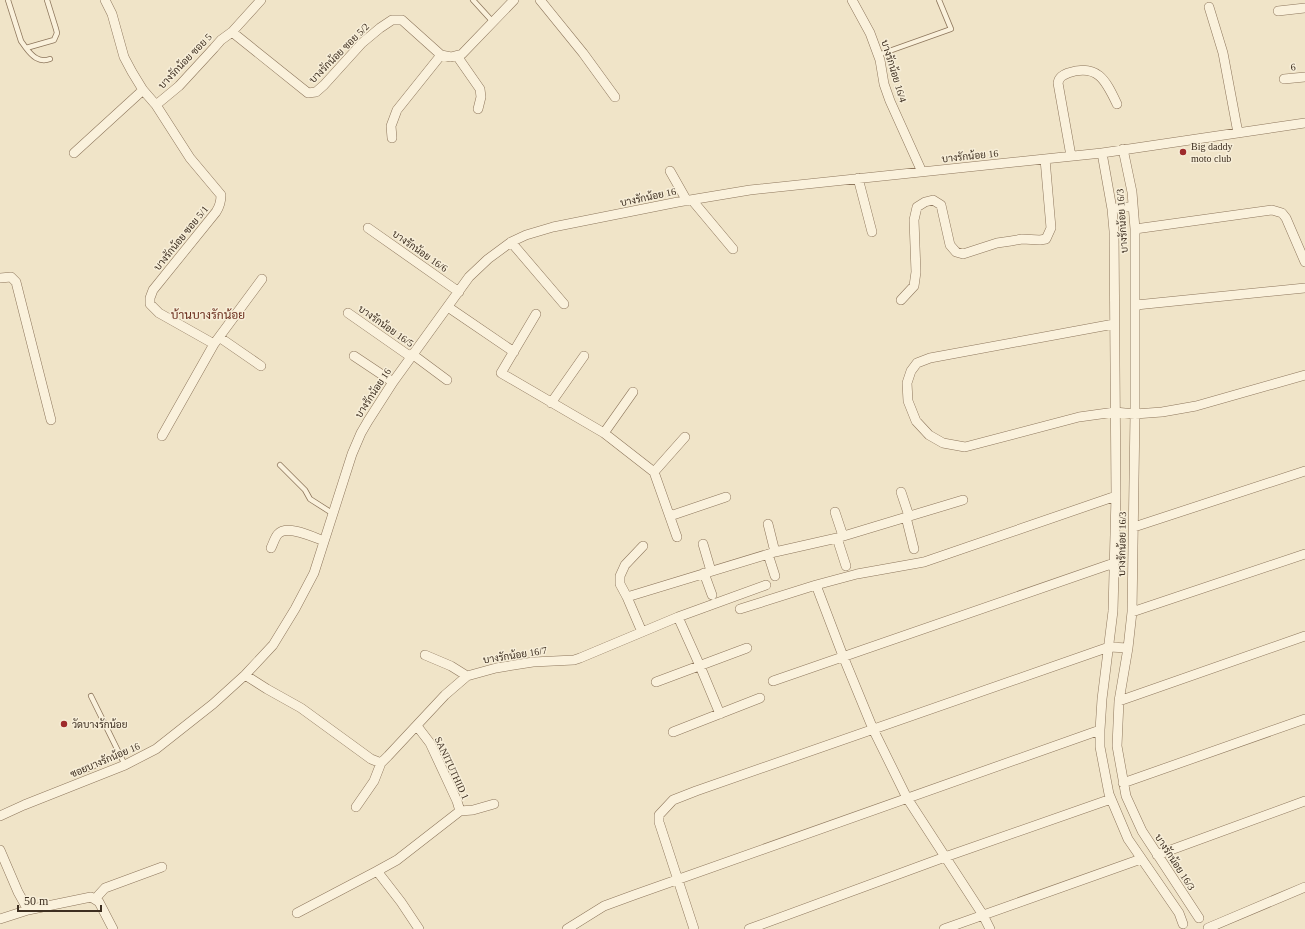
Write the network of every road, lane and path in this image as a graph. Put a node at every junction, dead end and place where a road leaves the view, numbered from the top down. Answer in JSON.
{"nodes":[{"id":1,"x":8,"y":0,"type":"edge"},
{"id":2,"x":47,"y":0,"type":"edge"},
{"id":3,"x":105,"y":0,"type":"edge"},
{"id":4,"x":261,"y":0,"type":"edge"},
{"id":5,"x":473,"y":0,"type":"edge"},
{"id":6,"x":514,"y":0,"type":"edge"},
{"id":7,"x":540,"y":0,"type":"edge"},
{"id":8,"x":852,"y":0,"type":"edge"},
{"id":9,"x":938,"y":0,"type":"edge"},
{"id":10,"x":1210,"y":7,"type":"dead end"},
{"id":11,"x":1305,"y":8,"type":"edge"},
{"id":12,"x":1278,"y":11,"type":"dead end"},
{"id":13,"x":493,"y":22,"type":"junction"},
{"id":14,"x":232,"y":32,"type":"junction"},
{"id":15,"x":26,"y":48,"type":"junction"},
{"id":16,"x":441,"y":55,"type":"junction"},
{"id":17,"x":878,"y":55,"type":"junction"},
{"id":18,"x":457,"y":56,"type":"junction"},
{"id":19,"x":50,"y":59,"type":"dead end"},
{"id":20,"x":1305,"y":77,"type":"edge"},
{"id":21,"x":1284,"y":79,"type":"dead end"},
{"id":22,"x":143,"y":90,"type":"junction"},
{"id":23,"x":615,"y":97,"type":"dead end"},
{"id":24,"x":1117,"y":104,"type":"dead end"},
{"id":25,"x":156,"y":105,"type":"junction"},
{"id":26,"x":478,"y":109,"type":"dead end"},
{"id":27,"x":1305,"y":123,"type":"edge"},
{"id":28,"x":1238,"y":133,"type":"junction"},
{"id":29,"x":392,"y":138,"type":"dead end"},
{"id":30,"x":1124,"y":149,"type":"junction"},
{"id":31,"x":74,"y":153,"type":"dead end"},
{"id":32,"x":1102,"y":153,"type":"junction"},
{"id":33,"x":1071,"y":156,"type":"junction"},
{"id":34,"x":1045,"y":159,"type":"junction"},
{"id":35,"x":670,"y":171,"type":"dead end"},
{"id":36,"x":922,"y":172,"type":"junction"},
{"id":37,"x":858,"y":178,"type":"junction"},
{"id":38,"x":690,"y":200,"type":"junction"},
{"id":39,"x":1133,"y":206,"type":"junction"},
{"id":40,"x":1112,"y":209,"type":"junction"},
{"id":41,"x":368,"y":228,"type":"dead end"},
{"id":42,"x":1135,"y":228,"type":"junction"},
{"id":43,"x":872,"y":232,"type":"dead end"},
{"id":44,"x":510,"y":242,"type":"junction"},
{"id":45,"x":733,"y":249,"type":"dead end"},
{"id":46,"x":1305,"y":262,"type":"edge"},
{"id":47,"x":0,"y":278,"type":"edge"},
{"id":48,"x":262,"y":279,"type":"dead end"},
{"id":49,"x":1305,"y":288,"type":"edge"},
{"id":50,"x":459,"y":292,"type":"junction"},
{"id":51,"x":901,"y":300,"type":"dead end"},
{"id":52,"x":564,"y":304,"type":"dead end"},
{"id":53,"x":1136,"y":305,"type":"junction"},
{"id":54,"x":448,"y":307,"type":"junction"},
{"id":55,"x":348,"y":313,"type":"dead end"},
{"id":56,"x":536,"y":314,"type":"dead end"},
{"id":57,"x":1114,"y":324,"type":"junction"},
{"id":58,"x":217,"y":340,"type":"junction"},
{"id":59,"x":514,"y":352,"type":"junction"},
{"id":60,"x":354,"y":356,"type":"dead end"},
{"id":61,"x":412,"y":356,"type":"junction"},
{"id":62,"x":584,"y":356,"type":"dead end"},
{"id":63,"x":261,"y":366,"type":"dead end"},
{"id":64,"x":1305,"y":375,"type":"edge"},
{"id":65,"x":447,"y":380,"type":"dead end"},
{"id":66,"x":393,"y":382,"type":"junction"},
{"id":67,"x":633,"y":392,"type":"dead end"},
{"id":68,"x":551,"y":403,"type":"junction"},
{"id":69,"x":1115,"y":412,"type":"junction"},
{"id":70,"x":1135,"y":414,"type":"junction"},
{"id":71,"x":51,"y":420,"type":"dead end"},
{"id":72,"x":604,"y":433,"type":"junction"},
{"id":73,"x":162,"y":436,"type":"dead end"},
{"id":74,"x":685,"y":437,"type":"dead end"},
{"id":75,"x":280,"y":465,"type":"dead end"},
{"id":76,"x":1305,"y":471,"type":"edge"},
{"id":77,"x":654,"y":472,"type":"junction"},
{"id":78,"x":901,"y":492,"type":"dead end"},
{"id":79,"x":1116,"y":496,"type":"junction"},
{"id":80,"x":726,"y":497,"type":"dead end"},
{"id":81,"x":963,"y":500,"type":"dead end"},
{"id":82,"x":835,"y":512,"type":"dead end"},
{"id":83,"x":332,"y":513,"type":"junction"},
{"id":84,"x":670,"y":516,"type":"junction"},
{"id":85,"x":907,"y":516,"type":"junction"},
{"id":86,"x":768,"y":524,"type":"dead end"},
{"id":87,"x":1134,"y":527,"type":"junction"},
{"id":88,"x":677,"y":537,"type":"dead end"},
{"id":89,"x":840,"y":537,"type":"junction"},
{"id":90,"x":324,"y":541,"type":"junction"},
{"id":91,"x":703,"y":544,"type":"dead end"},
{"id":92,"x":643,"y":546,"type":"dead end"},
{"id":93,"x":271,"y":548,"type":"dead end"},
{"id":94,"x":914,"y":549,"type":"dead end"},
{"id":95,"x":771,"y":553,"type":"junction"},
{"id":96,"x":1305,"y":554,"type":"edge"},
{"id":97,"x":1114,"y":563,"type":"junction"},
{"id":98,"x":846,"y":566,"type":"dead end"},
{"id":99,"x":707,"y":572,"type":"junction"},
{"id":100,"x":775,"y":576,"type":"dead end"},
{"id":101,"x":816,"y":584,"type":"junction"},
{"id":102,"x":766,"y":585,"type":"dead end"},
{"id":103,"x":712,"y":595,"type":"dead end"},
{"id":104,"x":627,"y":597,"type":"junction"},
{"id":105,"x":740,"y":609,"type":"dead end"},
{"id":106,"x":1132,"y":612,"type":"junction"},
{"id":107,"x":678,"y":617,"type":"junction"},
{"id":108,"x":642,"y":632,"type":"junction"},
{"id":109,"x":1305,"y":636,"type":"edge"},
{"id":110,"x":1109,"y":647,"type":"junction"},
{"id":111,"x":747,"y":648,"type":"dead end"},
{"id":112,"x":1128,"y":648,"type":"junction"},
{"id":113,"x":425,"y":655,"type":"dead end"},
{"id":114,"x":843,"y":656,"type":"junction"},
{"id":115,"x":700,"y":666,"type":"junction"},
{"id":116,"x":245,"y":675,"type":"junction"},
{"id":117,"x":467,"y":676,"type":"junction"},
{"id":118,"x":656,"y":682,"type":"dead end"},
{"id":119,"x":774,"y":682,"type":"dead end"},
{"id":120,"x":90,"y":696,"type":"dead end"},
{"id":121,"x":760,"y":698,"type":"dead end"},
{"id":122,"x":1119,"y":701,"type":"junction"},
{"id":123,"x":720,"y":714,"type":"junction"},
{"id":124,"x":1305,"y":719,"type":"edge"},
{"id":125,"x":417,"y":726,"type":"junction"},
{"id":126,"x":873,"y":729,"type":"junction"},
{"id":127,"x":1100,"y":730,"type":"junction"},
{"id":128,"x":673,"y":732,"type":"dead end"},
{"id":129,"x":120,"y":754,"type":"junction"},
{"id":130,"x":381,"y":763,"type":"junction"},
{"id":131,"x":125,"y":766,"type":"junction"},
{"id":132,"x":83,"y":771,"type":"dead end"},
{"id":133,"x":1123,"y":783,"type":"junction"},
{"id":134,"x":906,"y":798,"type":"junction"},
{"id":135,"x":1111,"y":799,"type":"junction"},
{"id":136,"x":1305,"y":801,"type":"edge"},
{"id":137,"x":494,"y":804,"type":"dead end"},
{"id":138,"x":356,"y":807,"type":"dead end"},
{"id":139,"x":460,"y":811,"type":"junction"},
{"id":140,"x":0,"y":816,"type":"edge"},
{"id":141,"x":0,"y":850,"type":"edge"},
{"id":142,"x":1157,"y":855,"type":"junction"},
{"id":143,"x":945,"y":857,"type":"junction"},
{"id":144,"x":1141,"y":859,"type":"junction"},
{"id":145,"x":162,"y":867,"type":"dead end"},
{"id":146,"x":377,"y":871,"type":"junction"},
{"id":147,"x":677,"y":880,"type":"junction"},
{"id":148,"x":1305,"y":887,"type":"edge"},
{"id":149,"x":95,"y":899,"type":"junction"},
{"id":150,"x":28,"y":910,"type":"junction"},
{"id":151,"x":297,"y":913,"type":"dead end"},
{"id":152,"x":983,"y":915,"type":"junction"},
{"id":153,"x":1199,"y":918,"type":"junction"},
{"id":154,"x":0,"y":919,"type":"edge"},
{"id":155,"x":1182,"y":926,"type":"edge"},
{"id":156,"x":1208,"y":928,"type":"edge"},
{"id":157,"x":113,"y":929,"type":"edge"},
{"id":158,"x":419,"y":929,"type":"edge"},
{"id":159,"x":567,"y":929,"type":"edge"},
{"id":160,"x":694,"y":929,"type":"edge"},
{"id":161,"x":749,"y":929,"type":"edge"},
{"id":162,"x":944,"y":929,"type":"edge"},
{"id":163,"x":990,"y":929,"type":"edge"}],
"edges":[{"from":1,"to":15,"type":"lane"},
{"from":2,"to":15,"type":"lane"},
{"from":3,"to":22,"type":"street","name":"บางรักน้อย ซอย 5"},
{"from":4,"to":14,"type":"street","name":"บางรักน้อย ซอย 5"},
{"from":5,"to":13,"type":"lane"},
{"from":6,"to":13,"type":"street"},
{"from":7,"to":23,"type":"street"},
{"from":8,"to":17,"type":"street","name":"บางรักน้อย 16/4"},
{"from":9,"to":17,"type":"lane"},
{"from":10,"to":28,"type":"street"},
{"from":11,"to":12,"type":"street"},
{"from":13,"to":18,"type":"street"},
{"from":14,"to":16,"type":"street","name":"บางรักน้อย ซอย 5/2"},
{"from":14,"to":25,"type":"street","name":"บางรักน้อย ซอย 5"},
{"from":15,"to":19,"type":"lane"},
{"from":16,"to":18,"type":"street"},
{"from":16,"to":29,"type":"street"},
{"from":17,"to":36,"type":"street","name":"บางรักน้อย 16/4"},
{"from":18,"to":26,"type":"street"},
{"from":20,"to":21,"type":"street","name":"6"},
{"from":22,"to":25,"type":"street","name":"บางรักน้อย ซอย 5"},
{"from":22,"to":31,"type":"street"},
{"from":24,"to":33,"type":"street"},
{"from":25,"to":58,"type":"street","name":"บางรักน้อย ซอย 5/1"},
{"from":27,"to":28,"type":"street","name":"บางรักน้อย 16"},
{"from":28,"to":30,"type":"street","name":"บางรักน้อย 16"},
{"from":30,"to":32,"type":"street","name":"บางรักน้อย 16"},
{"from":30,"to":39,"type":"street","name":"บางรักน้อย 16/3"},
{"from":32,"to":33,"type":"street","name":"บางรักน้อย 16"},
{"from":32,"to":40,"type":"street"},
{"from":33,"to":34,"type":"street","name":"บางรักน้อย 16"},
{"from":34,"to":36,"type":"street","name":"บางรักน้อย 16"},
{"from":34,"to":51,"type":"street"},
{"from":35,"to":38,"type":"street"},
{"from":36,"to":37,"type":"street","name":"บางรักน้อย 16"},
{"from":37,"to":38,"type":"street","name":"บางรักน้อย 16"},
{"from":37,"to":43,"type":"street"},
{"from":38,"to":44,"type":"street","name":"บางรักน้อย 16"},
{"from":38,"to":45,"type":"street"},
{"from":39,"to":40,"type":"street"},
{"from":39,"to":42,"type":"street","name":"บางรักน้อย 16/3"},
{"from":40,"to":57,"type":"street"},
{"from":41,"to":50,"type":"street","name":"บางรักน้อย 16/6"},
{"from":42,"to":46,"type":"street"},
{"from":42,"to":53,"type":"street","name":"บางรักน้อย 16/3"},
{"from":44,"to":50,"type":"street","name":"บางรักน้อย 16"},
{"from":44,"to":52,"type":"street"},
{"from":47,"to":71,"type":"street"},
{"from":48,"to":58,"type":"street"},
{"from":49,"to":53,"type":"street"},
{"from":50,"to":54,"type":"street","name":"บางรักน้อย 16"},
{"from":53,"to":70,"type":"street","name":"บางรักน้อย 16/3"},
{"from":54,"to":59,"type":"street"},
{"from":54,"to":61,"type":"street","name":"บางรักน้อย 16"},
{"from":55,"to":61,"type":"street","name":"บางรักน้อย 16/5"},
{"from":56,"to":59,"type":"street"},
{"from":57,"to":69,"type":"street"},
{"from":57,"to":69,"type":"street"},
{"from":58,"to":63,"type":"street","name":"บางรักน้อย ซอย 5/1"},
{"from":58,"to":73,"type":"street"},
{"from":59,"to":68,"type":"street"},
{"from":60,"to":66,"type":"street"},
{"from":61,"to":65,"type":"street","name":"บางรักน้อย 16/5"},
{"from":61,"to":66,"type":"street","name":"บางรักน้อย 16"},
{"from":62,"to":68,"type":"street"},
{"from":64,"to":70,"type":"street"},
{"from":66,"to":83,"type":"street","name":"บางรักน้อย 16"},
{"from":67,"to":72,"type":"street"},
{"from":68,"to":72,"type":"street"},
{"from":69,"to":70,"type":"street"},
{"from":69,"to":79,"type":"street"},
{"from":70,"to":87,"type":"street","name":"บางรักน้อย 16/3"},
{"from":72,"to":77,"type":"street"},
{"from":74,"to":77,"type":"street"},
{"from":75,"to":83,"type":"lane"},
{"from":76,"to":87,"type":"street"},
{"from":77,"to":84,"type":"street"},
{"from":78,"to":85,"type":"street"},
{"from":79,"to":97,"type":"street"},
{"from":79,"to":101,"type":"street"},
{"from":80,"to":84,"type":"street"},
{"from":81,"to":85,"type":"street"},
{"from":82,"to":89,"type":"street"},
{"from":83,"to":90,"type":"street","name":"บางรักน้อย 16"},
{"from":84,"to":88,"type":"street"},
{"from":85,"to":89,"type":"street"},
{"from":85,"to":94,"type":"street"},
{"from":86,"to":95,"type":"street"},
{"from":87,"to":106,"type":"street","name":"บางรักน้อย 16/3"},
{"from":89,"to":95,"type":"street"},
{"from":89,"to":98,"type":"street"},
{"from":90,"to":93,"type":"street"},
{"from":90,"to":116,"type":"street","name":"บางรักน้อย 16"},
{"from":91,"to":99,"type":"street"},
{"from":92,"to":104,"type":"street"},
{"from":95,"to":99,"type":"street"},
{"from":95,"to":100,"type":"street"},
{"from":96,"to":106,"type":"street"},
{"from":97,"to":110,"type":"street"},
{"from":97,"to":114,"type":"street"},
{"from":99,"to":103,"type":"street"},
{"from":99,"to":104,"type":"street"},
{"from":101,"to":105,"type":"street"},
{"from":101,"to":114,"type":"street"},
{"from":102,"to":107,"type":"street","name":"บางรักน้อย 16/7"},
{"from":104,"to":108,"type":"street"},
{"from":106,"to":112,"type":"street","name":"บางรักน้อย 16/3"},
{"from":107,"to":108,"type":"street","name":"บางรักน้อย 16/7"},
{"from":107,"to":115,"type":"street"},
{"from":108,"to":117,"type":"street","name":"บางรักน้อย 16/7"},
{"from":109,"to":122,"type":"street"},
{"from":110,"to":112,"type":"street"},
{"from":110,"to":126,"type":"street"},
{"from":110,"to":127,"type":"street"},
{"from":111,"to":115,"type":"street"},
{"from":112,"to":122,"type":"street","name":"บางรักน้อย 16/3"},
{"from":113,"to":117,"type":"street"},
{"from":114,"to":119,"type":"street"},
{"from":114,"to":126,"type":"street"},
{"from":115,"to":118,"type":"street"},
{"from":115,"to":123,"type":"street"},
{"from":116,"to":130,"type":"street"},
{"from":116,"to":131,"type":"street","name":"ซอยบางรักน้อย 16"},
{"from":117,"to":125,"type":"street","name":"บางรักน้อย 16/7"},
{"from":120,"to":129,"type":"lane"},
{"from":121,"to":123,"type":"street"},
{"from":122,"to":133,"type":"street","name":"บางรักน้อย 16/3"},
{"from":123,"to":128,"type":"street"},
{"from":124,"to":133,"type":"street"},
{"from":125,"to":130,"type":"street","name":"บางรักน้อย 16/7"},
{"from":125,"to":139,"type":"street","name":"SANITUTHID 1"},
{"from":126,"to":134,"type":"street"},
{"from":126,"to":147,"type":"street"},
{"from":127,"to":134,"type":"street"},
{"from":127,"to":135,"type":"street"},
{"from":129,"to":131,"type":"lane"},
{"from":129,"to":132,"type":"lane"},
{"from":130,"to":138,"type":"street"},
{"from":131,"to":140,"type":"street","name":"ซอยบางรักน้อย 16"},
{"from":133,"to":142,"type":"street","name":"บางรักน้อย 16/3"},
{"from":134,"to":143,"type":"street"},
{"from":134,"to":147,"type":"street"},
{"from":135,"to":143,"type":"street"},
{"from":135,"to":144,"type":"street"},
{"from":136,"to":142,"type":"street"},
{"from":137,"to":139,"type":"street"},
{"from":139,"to":146,"type":"street","name":"SANITUTHID 1"},
{"from":141,"to":150,"type":"street"},
{"from":142,"to":153,"type":"street","name":"บางรักน้อย 16/3"},
{"from":143,"to":152,"type":"street"},
{"from":143,"to":161,"type":"street"},
{"from":144,"to":152,"type":"street"},
{"from":144,"to":155,"type":"street"},
{"from":145,"to":149,"type":"street"},
{"from":146,"to":151,"type":"street","name":"SANITUTHID 1"},
{"from":146,"to":158,"type":"street"},
{"from":147,"to":159,"type":"street"},
{"from":147,"to":160,"type":"street"},
{"from":148,"to":156,"type":"street"},
{"from":149,"to":150,"type":"street"},
{"from":149,"to":157,"type":"street"},
{"from":150,"to":154,"type":"street"},
{"from":152,"to":162,"type":"street"},
{"from":152,"to":163,"type":"street"},
{"from":153,"to":155,"type":"street"},
{"from":153,"to":156,"type":"street","name":"บางรักน้อย 16/3"}]}
